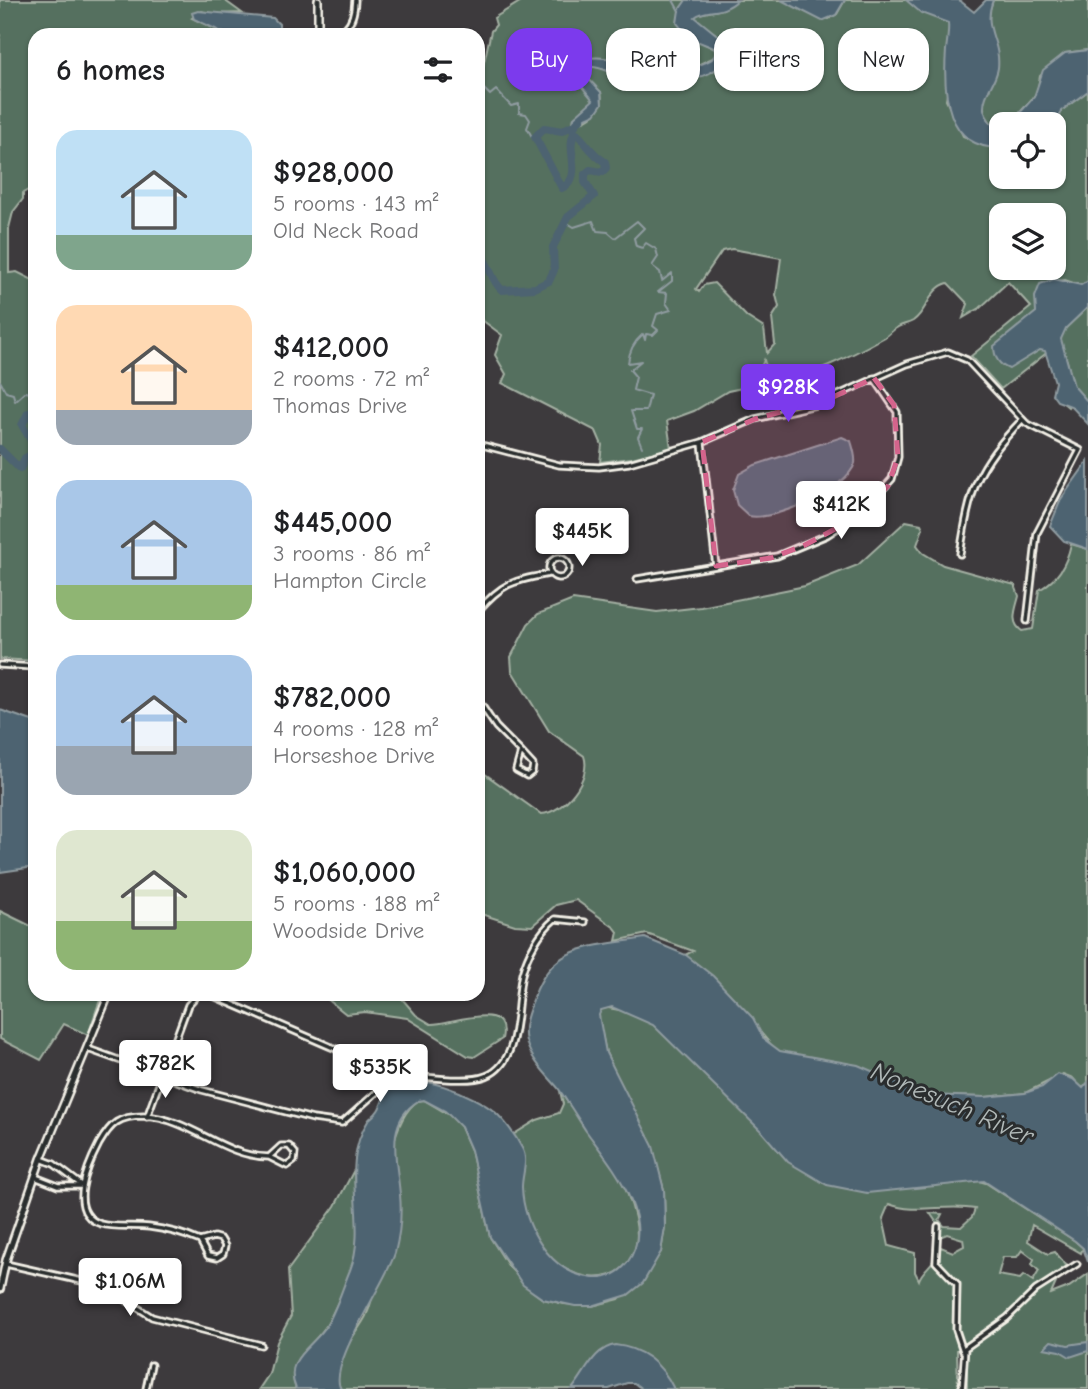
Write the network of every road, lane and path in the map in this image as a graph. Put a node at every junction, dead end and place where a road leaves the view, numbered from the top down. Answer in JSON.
{"nodes":[{"id":1,"x":317,"y":0,"type":"edge"},
{"id":2,"x":355,"y":0,"type":"edge"},
{"id":3,"x":318,"y":28,"type":"edge"},
{"id":4,"x":348,"y":28,"type":"edge"},
{"id":5,"x":874,"y":378,"type":"junction"},
{"id":6,"x":1022,"y":420,"type":"junction"},
{"id":7,"x":702,"y":442,"type":"junction"},
{"id":8,"x":485,"y":446,"type":"edge"},
{"id":9,"x":960,"y":554,"type":"dead end"},
{"id":10,"x":716,"y":566,"type":"junction"},
{"id":11,"x":549,"y":574,"type":"junction"},
{"id":12,"x":637,"y":579,"type":"dead end"},
{"id":13,"x":485,"y":604,"type":"edge"},
{"id":14,"x":1021,"y":611,"type":"dead end"},
{"id":15,"x":1028,"y":611,"type":"junction"},
{"id":16,"x":1027,"y":621,"type":"dead end"},
{"id":17,"x":0,"y":665,"type":"edge"},
{"id":18,"x":28,"y":667,"type":"edge"},
{"id":19,"x":485,"y":710,"type":"edge"},
{"id":20,"x":521,"y":752,"type":"junction"},
{"id":21,"x":585,"y":922,"type":"dead end"},
{"id":22,"x":105,"y":1001,"type":"edge"},
{"id":23,"x":192,"y":1001,"type":"edge"},
{"id":24,"x":225,"y":1001,"type":"edge"},
{"id":25,"x":88,"y":1049,"type":"junction"},
{"id":26,"x":396,"y":1074,"type":"junction"},
{"id":27,"x":160,"y":1076,"type":"junction"},
{"id":28,"x":147,"y":1117,"type":"junction"},
{"id":29,"x":269,"y":1157,"type":"junction"},
{"id":30,"x":41,"y":1159,"type":"junction"},
{"id":31,"x":35,"y":1177,"type":"junction"},
{"id":32,"x":83,"y":1186,"type":"junction"},
{"id":33,"x":938,"y":1226,"type":"dead end"},
{"id":34,"x":200,"y":1241,"type":"junction"},
{"id":35,"x":6,"y":1264,"type":"junction"},
{"id":36,"x":1077,"y":1264,"type":"dead end"},
{"id":37,"x":0,"y":1286,"type":"edge"},
{"id":38,"x":261,"y":1345,"type":"dead end"},
{"id":39,"x":963,"y":1351,"type":"junction"},
{"id":40,"x":151,"y":1365,"type":"dead end"},
{"id":41,"x":146,"y":1389,"type":"edge"},
{"id":42,"x":962,"y":1389,"type":"edge"}],
"edges":[{"from":1,"to":3,"type":"main road"},
{"from":2,"to":4,"type":"street"},
{"from":5,"to":6,"type":"street"},
{"from":5,"to":7,"type":"street"},
{"from":5,"to":10,"type":"street"},
{"from":6,"to":9,"type":"street"},
{"from":6,"to":15,"type":"street"},
{"from":7,"to":8,"type":"street"},
{"from":7,"to":10,"type":"street"},
{"from":10,"to":12,"type":"street"},
{"from":11,"to":11,"type":"street"},
{"from":11,"to":13,"type":"street"},
{"from":14,"to":15,"type":"street"},
{"from":15,"to":16,"type":"street"},
{"from":17,"to":18,"type":"street"},
{"from":19,"to":20,"type":"street"},
{"from":20,"to":20,"type":"street"},
{"from":21,"to":26,"type":"street"},
{"from":22,"to":25,"type":"main road"},
{"from":23,"to":27,"type":"street"},
{"from":24,"to":26,"type":"street"},
{"from":25,"to":27,"type":"street"},
{"from":25,"to":30,"type":"main road"},
{"from":26,"to":27,"type":"street"},
{"from":27,"to":28,"type":"street"},
{"from":28,"to":29,"type":"street"},
{"from":28,"to":32,"type":"street"},
{"from":29,"to":29,"type":"street"},
{"from":30,"to":31,"type":"main road"},
{"from":30,"to":32,"type":"street"},
{"from":31,"to":32,"type":"street"},
{"from":31,"to":35,"type":"main road"},
{"from":32,"to":34,"type":"street"},
{"from":33,"to":39,"type":"street"},
{"from":34,"to":34,"type":"street"},
{"from":35,"to":37,"type":"main road"},
{"from":35,"to":38,"type":"street"},
{"from":36,"to":39,"type":"street"},
{"from":39,"to":42,"type":"street"},
{"from":40,"to":41,"type":"street"}]}
